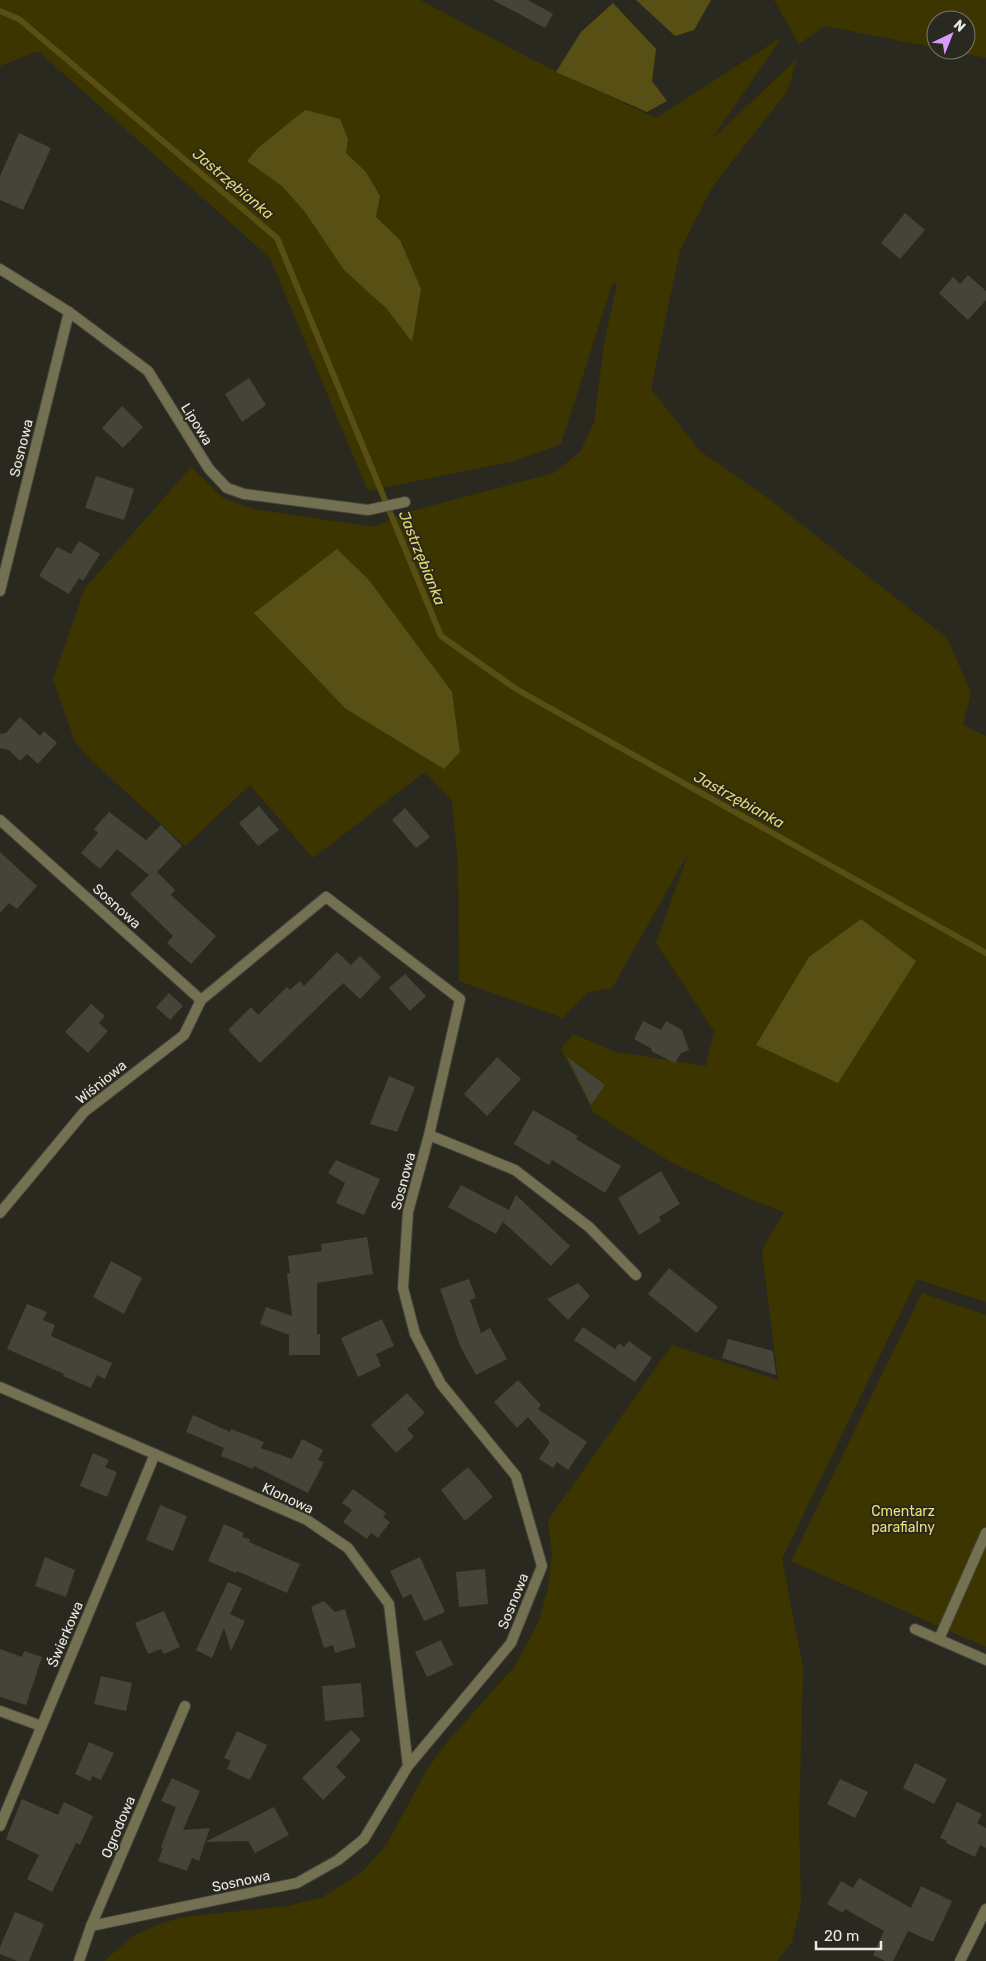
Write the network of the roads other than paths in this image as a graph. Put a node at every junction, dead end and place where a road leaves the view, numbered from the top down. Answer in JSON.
{"nodes":[{"id":1,"x":0,"y":269,"type":"edge"},
{"id":2,"x":70,"y":312,"type":"junction"},
{"id":3,"x":405,"y":502,"type":"dead end"},
{"id":4,"x":0,"y":591,"type":"edge"},
{"id":5,"x":0,"y":820,"type":"edge"},
{"id":6,"x":201,"y":1000,"type":"junction"},
{"id":7,"x":430,"y":1135,"type":"junction"},
{"id":8,"x":0,"y":1213,"type":"edge"},
{"id":9,"x":636,"y":1275,"type":"dead end"},
{"id":10,"x":0,"y":1387,"type":"edge"},
{"id":11,"x":155,"y":1454,"type":"junction"},
{"id":12,"x":986,"y":1533,"type":"edge"},
{"id":13,"x":915,"y":1629,"type":"dead end"},
{"id":14,"x":939,"y":1639,"type":"junction"},
{"id":15,"x":986,"y":1660,"type":"edge"},
{"id":16,"x":185,"y":1706,"type":"dead end"},
{"id":17,"x":0,"y":1711,"type":"edge"},
{"id":18,"x":41,"y":1726,"type":"junction"},
{"id":19,"x":408,"y":1766,"type":"junction"},
{"id":20,"x":0,"y":1826,"type":"edge"},
{"id":21,"x":986,"y":1909,"type":"edge"},
{"id":22,"x":91,"y":1926,"type":"junction"},
{"id":23,"x":79,"y":1961,"type":"edge"},
{"id":24,"x":960,"y":1961,"type":"edge"}],
"edges":[{"from":1,"to":2,"type":"street","name":"Lipowa"},
{"from":2,"to":3,"type":"street","name":"Lipowa"},
{"from":2,"to":4,"type":"street","name":"Sosnowa"},
{"from":5,"to":6,"type":"street","name":"Sosnowa"},
{"from":6,"to":7,"type":"street","name":"Sosnowa"},
{"from":6,"to":8,"type":"street","name":"Wiśniowa"},
{"from":7,"to":9,"type":"street"},
{"from":7,"to":19,"type":"street","name":"Sosnowa"},
{"from":10,"to":11,"type":"street","name":"Klonowa"},
{"from":11,"to":18,"type":"street","name":"Świerkowa"},
{"from":11,"to":19,"type":"street","name":"Klonowa"},
{"from":12,"to":14,"type":"street"},
{"from":13,"to":14,"type":"street"},
{"from":14,"to":15,"type":"street"},
{"from":16,"to":22,"type":"street","name":"Ogrodowa"},
{"from":17,"to":18,"type":"street"},
{"from":18,"to":20,"type":"street","name":"Świerkowa"},
{"from":19,"to":22,"type":"street","name":"Sosnowa"},
{"from":21,"to":24,"type":"street"},
{"from":22,"to":23,"type":"street","name":"Ogrodowa"}]}
